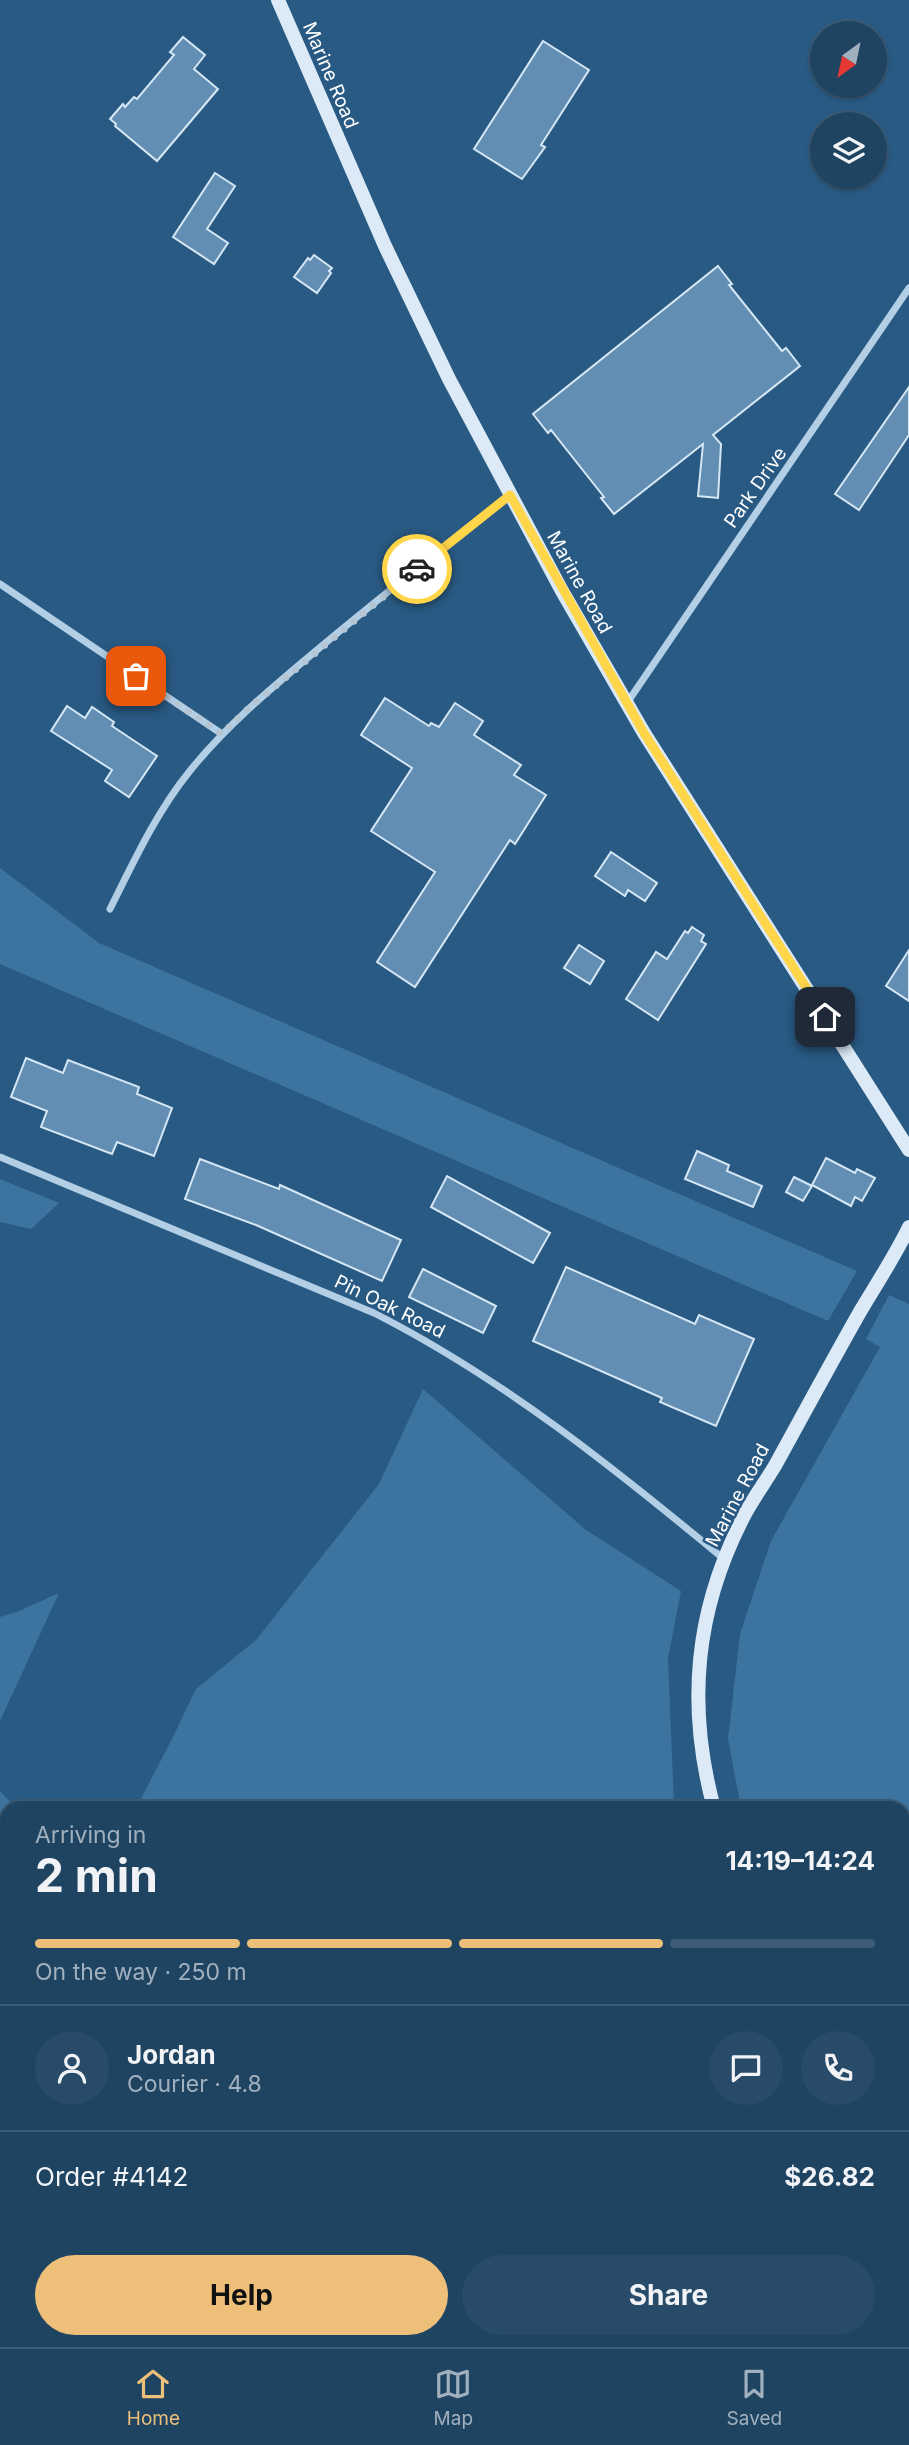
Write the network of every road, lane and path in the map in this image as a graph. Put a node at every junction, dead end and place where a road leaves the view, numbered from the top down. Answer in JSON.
{"nodes":[{"id":1,"x":278,"y":0,"type":"edge"},
{"id":2,"x":909,"y":288,"type":"edge"},
{"id":3,"x":510,"y":495,"type":"junction"},
{"id":4,"x":0,"y":584,"type":"edge"},
{"id":5,"x":627,"y":703,"type":"junction"},
{"id":6,"x":222,"y":734,"type":"junction"},
{"id":7,"x":110,"y":909,"type":"dead end"},
{"id":8,"x":909,"y":1150,"type":"edge"},
{"id":9,"x":0,"y":1157,"type":"edge"},
{"id":10,"x":909,"y":1227,"type":"edge"},
{"id":11,"x":724,"y":1559,"type":"junction"},
{"id":12,"x":712,"y":1801,"type":"edge"}],
"edges":[{"from":1,"to":3,"type":"main road","name":"Marine Road"},
{"from":2,"to":5,"type":"street","name":"Park Drive"},
{"from":3,"to":5,"type":"main road","name":"Marine Road"},
{"from":3,"to":6,"type":"street"},
{"from":4,"to":6,"type":"street"},
{"from":5,"to":8,"type":"main road","name":"Marine Road"},
{"from":6,"to":7,"type":"street"},
{"from":9,"to":11,"type":"street","name":"Pin Oak Road"},
{"from":10,"to":11,"type":"main road","name":"Marine Road"},
{"from":11,"to":12,"type":"main road","name":"Marine Road"}]}
